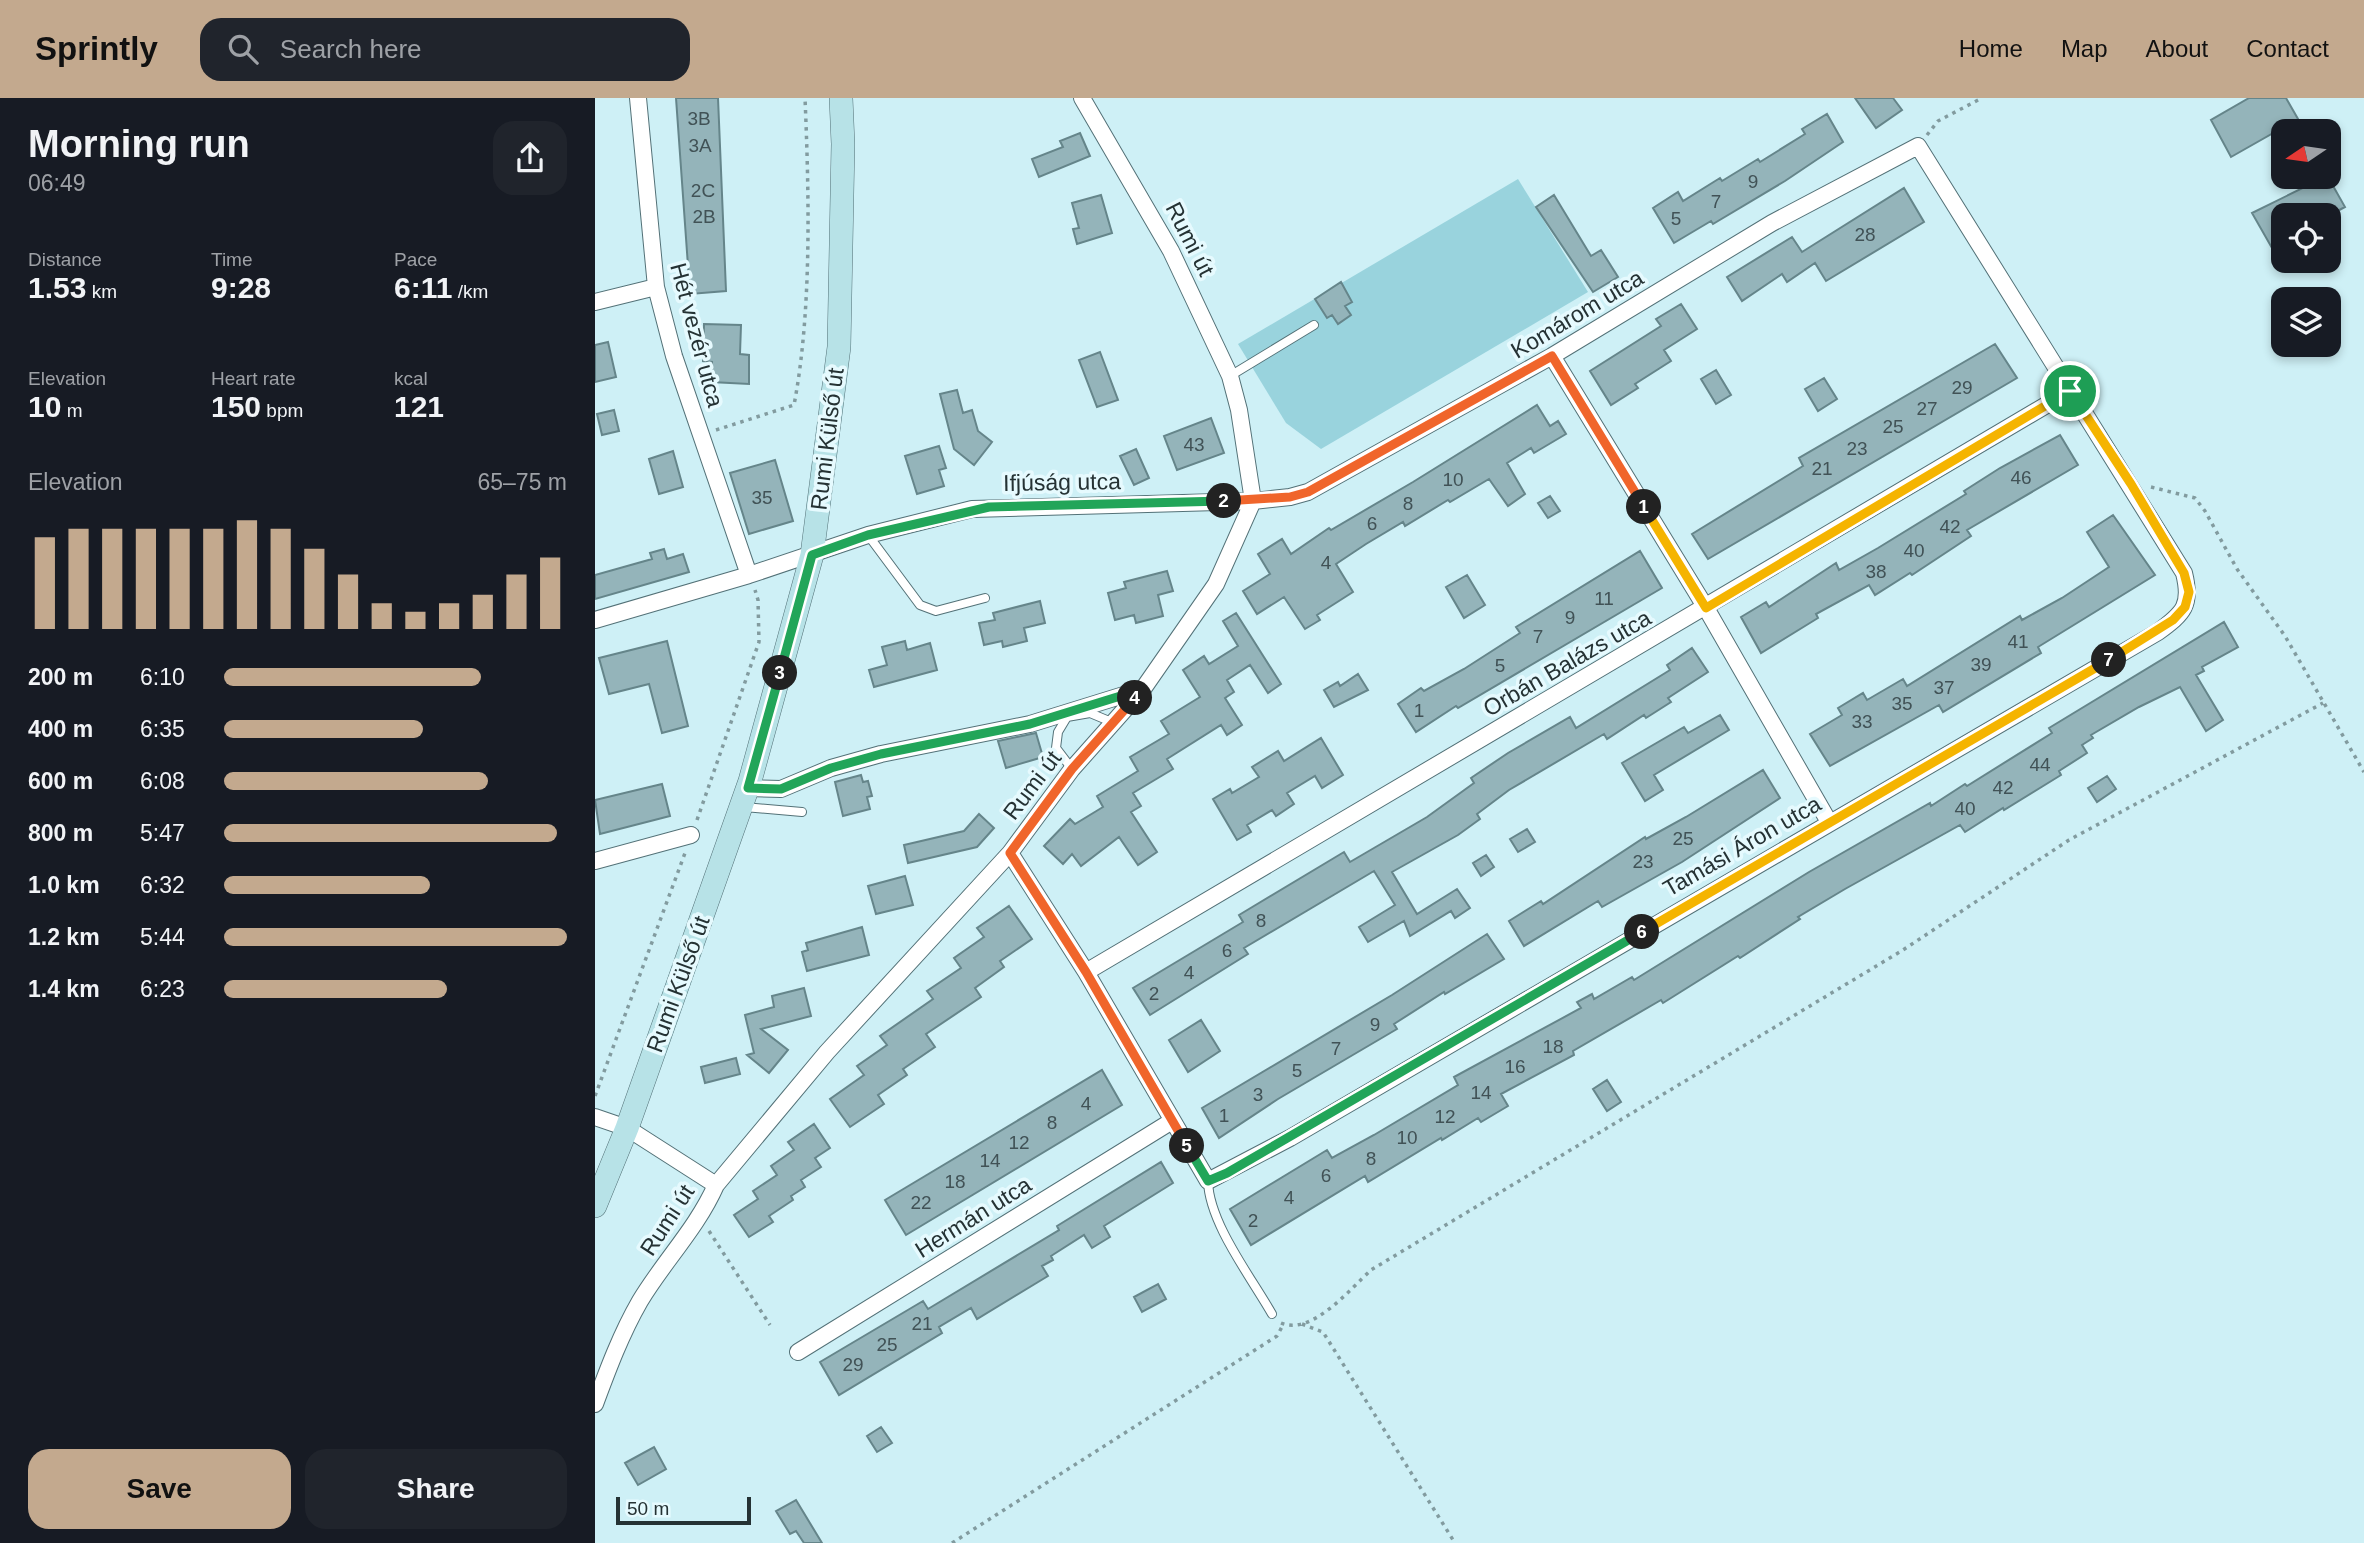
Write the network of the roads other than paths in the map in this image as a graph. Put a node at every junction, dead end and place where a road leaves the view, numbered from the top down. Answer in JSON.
{"nodes":[{"id":1,"x":638,"y":98,"type":"edge"},
{"id":2,"x":841,"y":98,"type":"edge"},
{"id":3,"x":1082,"y":98,"type":"edge"},
{"id":4,"x":656,"y":287,"type":"junction"},
{"id":5,"x":595,"y":302,"type":"edge"},
{"id":6,"x":1314,"y":325,"type":"dead end"},
{"id":7,"x":1552,"y":356,"type":"junction"},
{"id":8,"x":1230,"y":376,"type":"junction"},
{"id":9,"x":2070,"y":391,"type":"junction"},
{"id":10,"x":1253,"y":501,"type":"junction"},
{"id":11,"x":868,"y":535,"type":"junction"},
{"id":12,"x":812,"y":555,"type":"junction"},
{"id":13,"x":748,"y":575,"type":"junction"},
{"id":14,"x":985,"y":598,"type":"dead end"},
{"id":15,"x":1706,"y":608,"type":"junction"},
{"id":16,"x":595,"y":620,"type":"edge"},
{"id":17,"x":1143,"y":689,"type":"junction"},
{"id":18,"x":1114,"y":723,"type":"junction"},
{"id":19,"x":1072,"y":769,"type":"junction"},
{"id":20,"x":744,"y":797,"type":"junction"},
{"id":21,"x":802,"y":812,"type":"dead end"},
{"id":22,"x":1829,"y":822,"type":"junction"},
{"id":23,"x":691,"y":835,"type":"dead end"},
{"id":24,"x":1010,"y":853,"type":"junction"},
{"id":25,"x":595,"y":860,"type":"edge"},
{"id":26,"x":1086,"y":972,"type":"junction"},
{"id":27,"x":595,"y":1116,"type":"edge"},
{"id":28,"x":1172,"y":1121,"type":"junction"},
{"id":29,"x":628,"y":1128,"type":"junction"},
{"id":30,"x":1208,"y":1181,"type":"junction"},
{"id":31,"x":716,"y":1185,"type":"junction"},
{"id":32,"x":595,"y":1206,"type":"edge"},
{"id":33,"x":1272,"y":1314,"type":"road end"},
{"id":34,"x":798,"y":1352,"type":"dead end"},
{"id":35,"x":595,"y":1405,"type":"edge"}],
"edges":[{"from":1,"to":4,"type":"street","name":"Hét vezér utca"},
{"from":2,"to":12,"type":"street","name":"Rumi Külső út"},
{"from":3,"to":8,"type":"street","name":"Rumi út"},
{"from":4,"to":5,"type":"street"},
{"from":4,"to":13,"type":"street","name":"Hét vezér utca"},
{"from":6,"to":8,"type":"lane"},
{"from":7,"to":9,"type":"street","name":"Komárom utca"},
{"from":7,"to":10,"type":"street","name":"Komárom utca"},
{"from":7,"to":15,"type":"street"},
{"from":8,"to":10,"type":"street","name":"Rumi út"},
{"from":9,"to":15,"type":"street","name":"Orbán Balázs utca"},
{"from":9,"to":22,"type":"street","name":"Tamási Áron utca"},
{"from":10,"to":11,"type":"street","name":"Ifjúság utca"},
{"from":10,"to":17,"type":"street","name":"Rumi út"},
{"from":11,"to":12,"type":"street","name":"Ifjúság utca"},
{"from":11,"to":14,"type":"lane"},
{"from":12,"to":13,"type":"street","name":"Ifjúság utca"},
{"from":12,"to":20,"type":"street","name":"Rumi Külső út"},
{"from":13,"to":16,"type":"street","name":"Ifjúság utca"},
{"from":15,"to":22,"type":"street"},
{"from":15,"to":26,"type":"street","name":"Orbán Balázs utca"},
{"from":17,"to":18,"type":"street","name":"Rumi út"},
{"from":17,"to":20,"type":"street"},
{"from":18,"to":19,"type":"street","name":"Rumi út"},
{"from":18,"to":19,"type":"lane"},
{"from":19,"to":24,"type":"street","name":"Rumi út"},
{"from":20,"to":21,"type":"lane"},
{"from":20,"to":29,"type":"street","name":"Rumi Külső út"},
{"from":22,"to":30,"type":"street","name":"Tamási Áron utca"},
{"from":23,"to":25,"type":"street"},
{"from":24,"to":26,"type":"street"},
{"from":24,"to":31,"type":"street","name":"Rumi út"},
{"from":26,"to":28,"type":"street"},
{"from":27,"to":29,"type":"street"},
{"from":28,"to":30,"type":"street"},
{"from":28,"to":34,"type":"street","name":"Hermán utca"},
{"from":29,"to":31,"type":"street"},
{"from":29,"to":32,"type":"street","name":"Rumi Külső út"},
{"from":30,"to":33,"type":"lane"},
{"from":31,"to":35,"type":"street","name":"Rumi út"}]}
